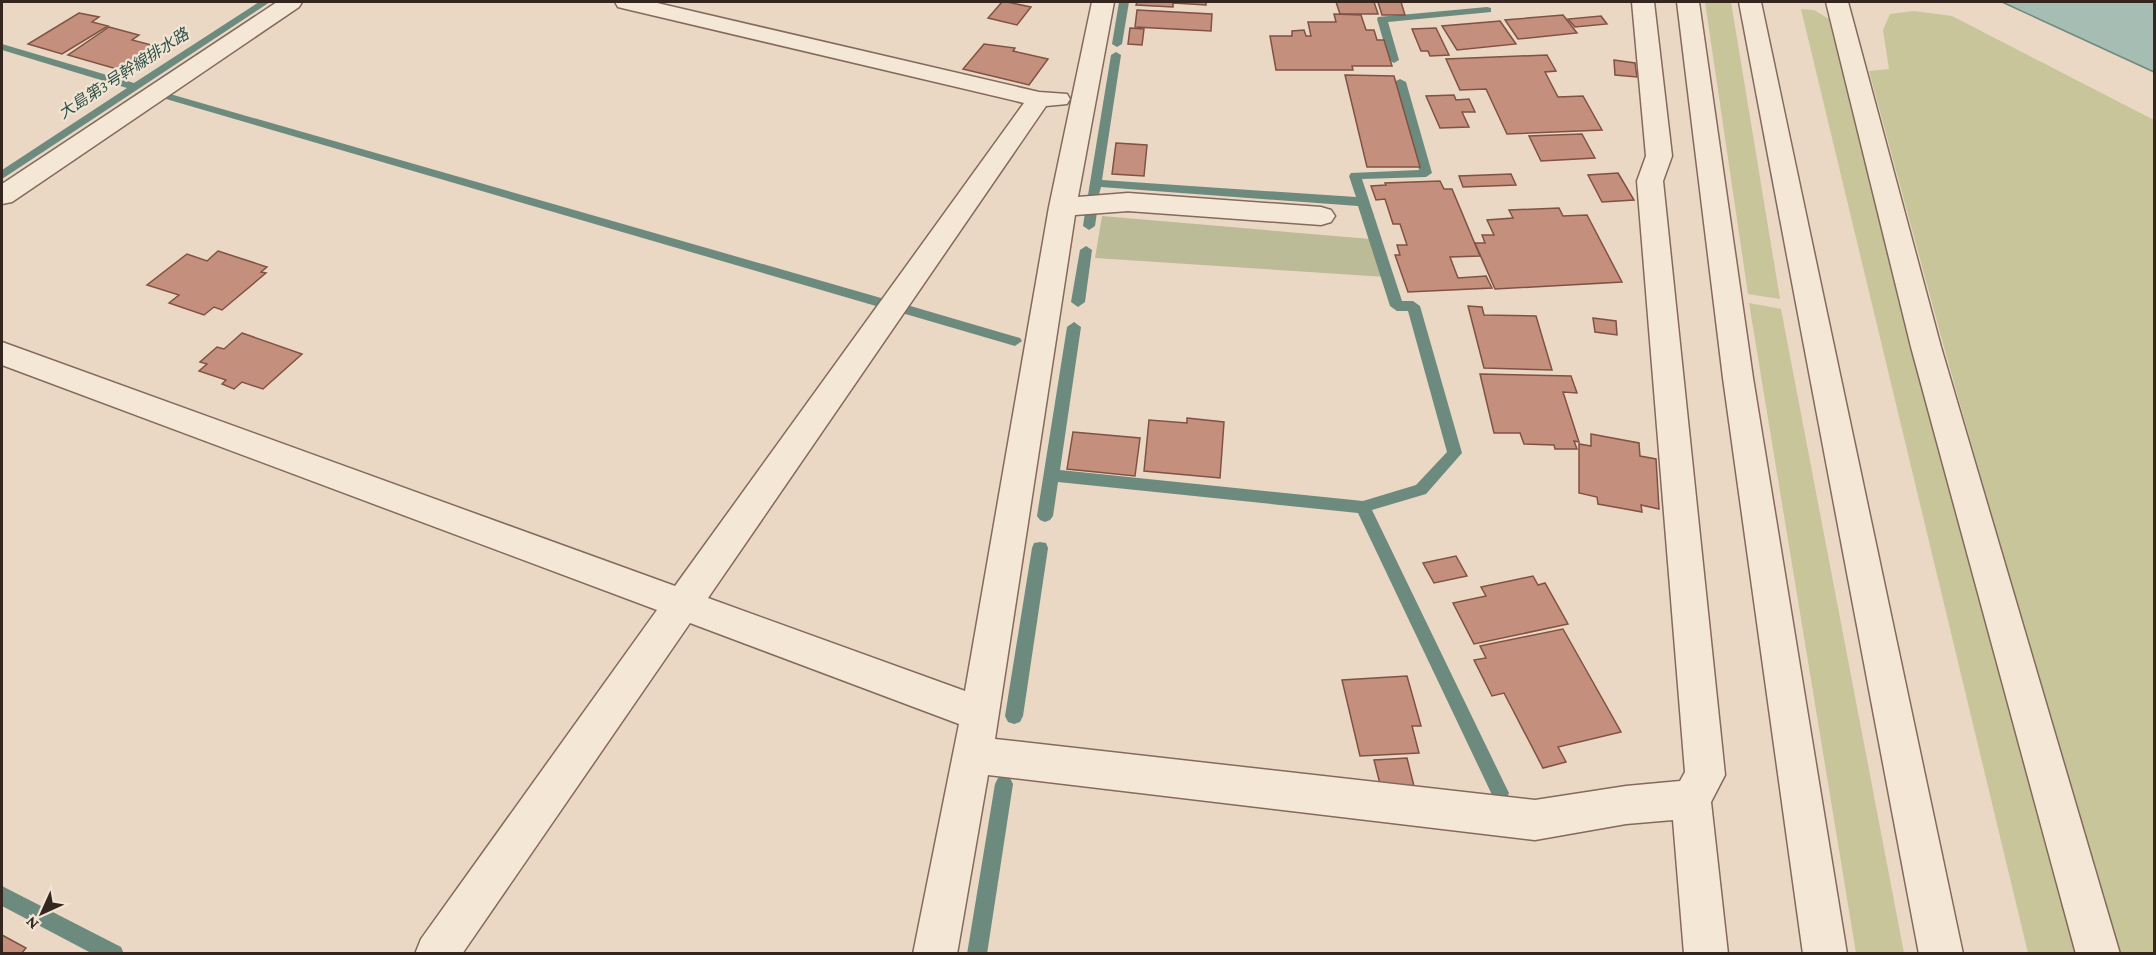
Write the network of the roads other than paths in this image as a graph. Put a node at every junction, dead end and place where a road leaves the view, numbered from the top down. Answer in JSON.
{"nodes":[{"id":1,"x":291,"y":2,"type":"edge"},
{"id":2,"x":626,"y":2,"type":"edge"},
{"id":3,"x":1103,"y":2,"type":"edge"},
{"id":4,"x":1689,"y":2,"type":"edge"},
{"id":5,"x":1750,"y":2,"type":"edge"},
{"id":6,"x":1837,"y":2,"type":"edge"},
{"id":7,"x":1639,"y":7,"type":"edge"},
{"id":8,"x":1039,"y":99,"type":"junction"},
{"id":9,"x":1084,"y":100,"type":"junction"},
{"id":10,"x":2,"y":196,"type":"edge"},
{"id":11,"x":1063,"y":207,"type":"junction"},
{"id":12,"x":1321,"y":216,"type":"dead end"},
{"id":13,"x":2,"y":353,"type":"edge"},
{"id":14,"x":682,"y":605,"type":"junction"},
{"id":15,"x":980,"y":714,"type":"junction"},
{"id":16,"x":972,"y":755,"type":"junction"},
{"id":17,"x":1691,"y":799,"type":"junction"},
{"id":18,"x":436,"y":954,"type":"edge"},
{"id":19,"x":935,"y":954,"type":"edge"},
{"id":20,"x":1706,"y":954,"type":"edge"},
{"id":21,"x":1825,"y":954,"type":"edge"},
{"id":22,"x":1941,"y":954,"type":"edge"},
{"id":23,"x":2098,"y":954,"type":"edge"}],
"edges":[{"from":1,"to":10,"type":"street"},
{"from":2,"to":8,"type":"street"},
{"from":3,"to":9,"type":"street"},
{"from":4,"to":21,"type":"street"},
{"from":5,"to":22,"type":"street"},
{"from":6,"to":23,"type":"street"},
{"from":7,"to":17,"type":"street"},
{"from":8,"to":9,"type":"street"},
{"from":8,"to":14,"type":"street"},
{"from":9,"to":11,"type":"street"},
{"from":11,"to":12,"type":"street"},
{"from":11,"to":15,"type":"street"},
{"from":13,"to":14,"type":"street"},
{"from":14,"to":15,"type":"street"},
{"from":14,"to":18,"type":"street"},
{"from":15,"to":16,"type":"street"},
{"from":16,"to":17,"type":"street"},
{"from":16,"to":19,"type":"street"},
{"from":17,"to":20,"type":"street"}]}
